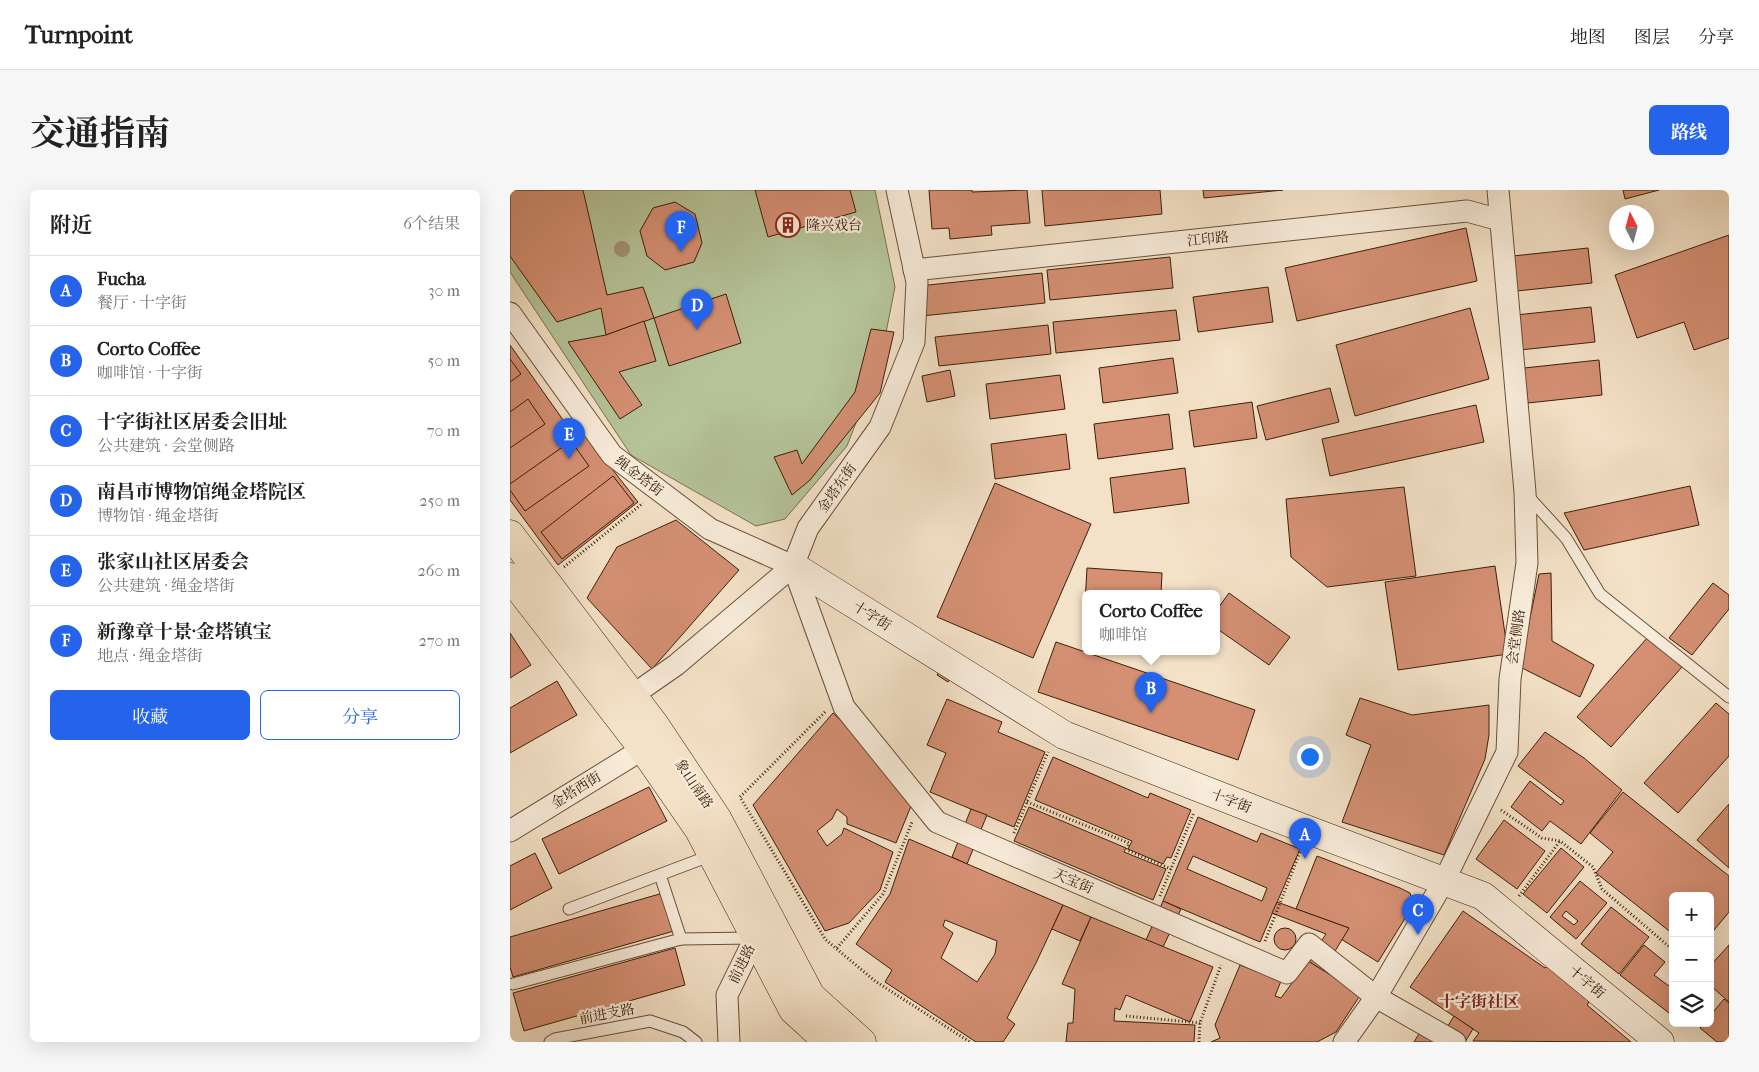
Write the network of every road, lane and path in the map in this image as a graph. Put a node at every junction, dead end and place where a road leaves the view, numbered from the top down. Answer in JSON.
{"nodes":[{"id":1,"x":897,"y":190,"type":"edge"},
{"id":2,"x":1498,"y":190,"type":"edge"},
{"id":3,"x":1500,"y":220,"type":"junction"},
{"id":4,"x":914,"y":270,"type":"junction"},
{"id":5,"x":510,"y":314,"type":"edge"},
{"id":6,"x":1525,"y":492,"type":"junction"},
{"id":7,"x":637,"y":496,"type":"dead end"},
{"id":8,"x":510,"y":534,"type":"edge"},
{"id":9,"x":793,"y":566,"type":"junction"},
{"id":10,"x":510,"y":577,"type":"edge"},
{"id":11,"x":546,"y":582,"type":"junction"},
{"id":12,"x":840,"y":697,"type":"junction"},
{"id":13,"x":1729,"y":697,"type":"edge"},
{"id":14,"x":622,"y":703,"type":"junction"},
{"id":15,"x":1049,"y":750,"type":"dead end"},
{"id":16,"x":629,"y":758,"type":"junction"},
{"id":17,"x":1484,"y":798,"type":"junction"},
{"id":18,"x":919,"y":802,"type":"junction"},
{"id":19,"x":1027,"y":802,"type":"junction"},
{"id":20,"x":1195,"y":808,"type":"dead end"},
{"id":21,"x":1308,"y":830,"type":"junction"},
{"id":22,"x":510,"y":831,"type":"edge"},
{"id":23,"x":1560,"y":840,"type":"junction"},
{"id":24,"x":1006,"y":852,"type":"junction"},
{"id":25,"x":712,"y":855,"type":"junction"},
{"id":26,"x":1171,"y":869,"type":"junction"},
{"id":27,"x":660,"y":875,"type":"junction"},
{"id":28,"x":1444,"y":882,"type":"junction"},
{"id":29,"x":569,"y":908,"type":"dead end"},
{"id":30,"x":1506,"y":915,"type":"junction"},
{"id":31,"x":1153,"y":916,"type":"junction"},
{"id":32,"x":764,"y":932,"type":"junction"},
{"id":33,"x":681,"y":939,"type":"junction"},
{"id":34,"x":1669,"y":947,"type":"edge"},
{"id":35,"x":837,"y":948,"type":"junction"},
{"id":36,"x":1228,"y":948,"type":"junction"},
{"id":37,"x":1257,"y":961,"type":"junction"},
{"id":38,"x":513,"y":984,"type":"dead end"},
{"id":39,"x":1376,"y":997,"type":"junction"},
{"id":40,"x":1126,"y":1016,"type":"dead end"},
{"id":41,"x":1200,"y":1023,"type":"junction"},
{"id":42,"x":550,"y":1042,"type":"edge"},
{"id":43,"x":696,"y":1042,"type":"edge"},
{"id":44,"x":729,"y":1042,"type":"edge"},
{"id":45,"x":828,"y":1042,"type":"edge"},
{"id":46,"x":862,"y":1042,"type":"edge"},
{"id":47,"x":970,"y":1042,"type":"edge"},
{"id":48,"x":1199,"y":1042,"type":"edge"},
{"id":49,"x":1344,"y":1042,"type":"edge"},
{"id":50,"x":1455,"y":1042,"type":"edge"},
{"id":51,"x":1660,"y":1042,"type":"edge"}],
"edges":[{"from":1,"to":4,"type":"street","name":"金塔东街"},
{"from":2,"to":3,"type":"street","name":"会堂侧路"},
{"from":3,"to":4,"type":"street","name":"江印路"},
{"from":3,"to":6,"type":"street","name":"会堂侧路"},
{"from":4,"to":9,"type":"street","name":"金塔东街"},
{"from":5,"to":9,"type":"street","name":"绳金塔街"},
{"from":6,"to":13,"type":"lane"},
{"from":6,"to":17,"type":"street","name":"会堂侧路"},
{"from":7,"to":11,"type":"path"},
{"from":8,"to":11,"type":"main road","name":"象山南路"},
{"from":9,"to":12,"type":"street","name":"天宝街"},
{"from":9,"to":14,"type":"street","name":"金塔东街"},
{"from":9,"to":21,"type":"street","name":"十字街"},
{"from":10,"to":14,"type":"main road","name":"象山南路"},
{"from":11,"to":14,"type":"main road","name":"象山南路"},
{"from":12,"to":18,"type":"street","name":"天宝街"},
{"from":12,"to":35,"type":"path"},
{"from":14,"to":16,"type":"main road","name":"象山南路"},
{"from":14,"to":32,"type":"main road","name":"象山南路"},
{"from":15,"to":19,"type":"path"},
{"from":16,"to":22,"type":"street","name":"金塔西街"},
{"from":16,"to":25,"type":"main road","name":"象山南路"},
{"from":17,"to":23,"type":"path"},
{"from":17,"to":28,"type":"street","name":"会堂侧路"},
{"from":18,"to":24,"type":"street","name":"天宝街"},
{"from":18,"to":35,"type":"path"},
{"from":19,"to":24,"type":"path"},
{"from":19,"to":26,"type":"path"},
{"from":20,"to":26,"type":"path"},
{"from":21,"to":28,"type":"street","name":"十字街"},
{"from":21,"to":37,"type":"path"},
{"from":23,"to":30,"type":"path"},
{"from":23,"to":34,"type":"path"},
{"from":24,"to":31,"type":"street","name":"天宝街"},
{"from":25,"to":27,"type":"lane"},
{"from":25,"to":32,"type":"main road","name":"象山南路"},
{"from":26,"to":31,"type":"path"},
{"from":27,"to":29,"type":"lane"},
{"from":27,"to":33,"type":"lane"},
{"from":28,"to":30,"type":"street","name":"十字街"},
{"from":28,"to":39,"type":"street","name":"会堂侧路"},
{"from":30,"to":51,"type":"street","name":"十字街"},
{"from":31,"to":36,"type":"street","name":"天宝街"},
{"from":32,"to":33,"type":"lane"},
{"from":32,"to":44,"type":"street","name":"前进路"},
{"from":32,"to":45,"type":"main road","name":"象山南路"},
{"from":32,"to":46,"type":"main road","name":"象山南路"},
{"from":33,"to":38,"type":"lane"},
{"from":35,"to":47,"type":"path"},
{"from":36,"to":37,"type":"street","name":"天宝街"},
{"from":36,"to":41,"type":"path"},
{"from":37,"to":39,"type":"street","name":"天宝街"},
{"from":39,"to":49,"type":"street","name":"会堂侧路"},
{"from":39,"to":50,"type":"street","name":"天宝街"},
{"from":40,"to":41,"type":"path"},
{"from":41,"to":48,"type":"path"},
{"from":42,"to":43,"type":"lane","name":"前进支路"}]}
